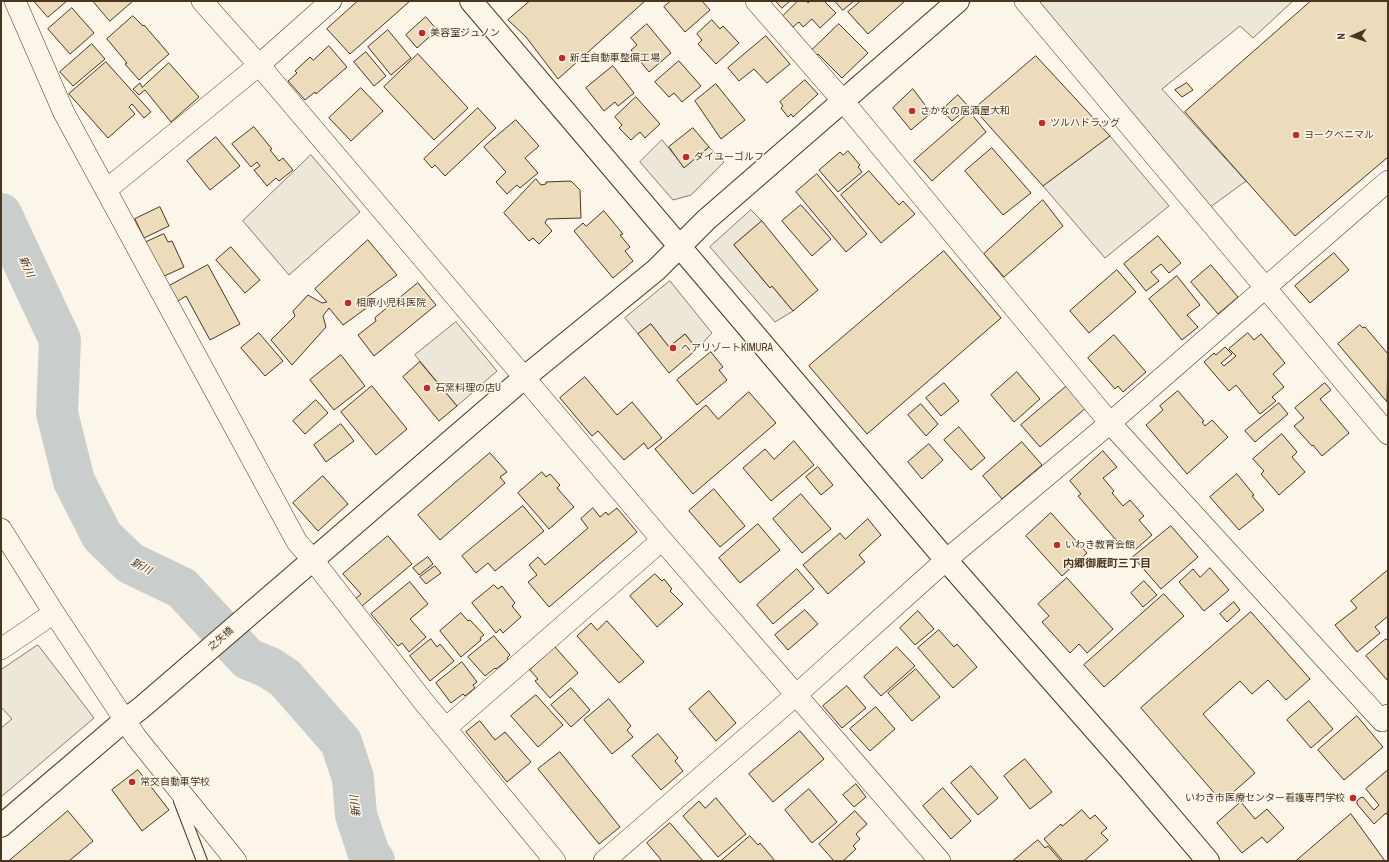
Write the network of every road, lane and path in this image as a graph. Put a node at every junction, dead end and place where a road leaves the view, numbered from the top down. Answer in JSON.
{"nodes":[{"id":1,"x":15,"y":1,"type":"edge"},
{"id":2,"x":202,"y":1,"type":"edge"},
{"id":3,"x":331,"y":1,"type":"edge"},
{"id":4,"x":471,"y":1,"type":"edge"},
{"id":5,"x":756,"y":1,"type":"edge"},
{"id":6,"x":958,"y":1,"type":"edge"},
{"id":7,"x":1025,"y":1,"type":"edge"},
{"id":8,"x":259,"y":65,"type":"junction"},
{"id":9,"x":843,"y":101,"type":"junction"},
{"id":10,"x":1388,"y":181,"type":"edge"},
{"id":11,"x":106,"y":190,"type":"junction"},
{"id":12,"x":679,"y":246,"type":"junction"},
{"id":13,"x":1265,"y":289,"type":"junction"},
{"id":14,"x":525,"y":377,"type":"junction"},
{"id":15,"x":1110,"y":422,"type":"junction"},
{"id":16,"x":1388,"y":434,"type":"edge"},
{"id":17,"x":1,"y":529,"type":"edge"},
{"id":18,"x":662,"y":540,"type":"junction"},
{"id":19,"x":946,"y":560,"type":"junction"},
{"id":20,"x":307,"y":564,"type":"junction"},
{"id":21,"x":54,"y":613,"type":"junction"},
{"id":22,"x":1,"y":649,"type":"edge"},
{"id":23,"x":796,"y":695,"type":"junction"},
{"id":24,"x":133,"y":714,"type":"junction"},
{"id":25,"x":1388,"y":716,"type":"edge"},
{"id":26,"x":446,"y":728,"type":"junction"},
{"id":27,"x":171,"y":780,"type":"junction"},
{"id":28,"x":1,"y":826,"type":"edge"},
{"id":29,"x":202,"y":861,"type":"edge"},
{"id":30,"x":236,"y":861,"type":"edge"},
{"id":31,"x":555,"y":861,"type":"edge"},
{"id":32,"x":604,"y":861,"type":"edge"},
{"id":33,"x":940,"y":861,"type":"edge"},
{"id":34,"x":1208,"y":861,"type":"edge"}],
"edges":[{"from":1,"to":11,"type":"street"},
{"from":2,"to":8,"type":"street"},
{"from":3,"to":8,"type":"street"},
{"from":4,"to":12,"type":"street"},
{"from":5,"to":9,"type":"street"},
{"from":6,"to":9,"type":"street","name":"之矢橋"},
{"from":7,"to":13,"type":"street"},
{"from":8,"to":11,"type":"street"},
{"from":8,"to":14,"type":"street"},
{"from":9,"to":12,"type":"street","name":"之矢橋"},
{"from":9,"to":15,"type":"street"},
{"from":10,"to":13,"type":"street"},
{"from":11,"to":20,"type":"street"},
{"from":12,"to":14,"type":"street","name":"之矢橋"},
{"from":12,"to":19,"type":"street"},
{"from":13,"to":15,"type":"street"},
{"from":13,"to":16,"type":"street"},
{"from":14,"to":18,"type":"street"},
{"from":14,"to":20,"type":"street","name":"之矢橋"},
{"from":15,"to":19,"type":"street"},
{"from":15,"to":25,"type":"street"},
{"from":17,"to":21,"type":"street"},
{"from":18,"to":23,"type":"street"},
{"from":18,"to":26,"type":"street"},
{"from":19,"to":23,"type":"street"},
{"from":19,"to":34,"type":"street"},
{"from":20,"to":24,"type":"street","name":"之矢橋"},
{"from":20,"to":26,"type":"street"},
{"from":21,"to":22,"type":"street"},
{"from":21,"to":24,"type":"street"},
{"from":23,"to":32,"type":"street"},
{"from":23,"to":33,"type":"street"},
{"from":24,"to":27,"type":"street"},
{"from":24,"to":28,"type":"street","name":"之矢橋"},
{"from":26,"to":31,"type":"street"},
{"from":27,"to":29,"type":"lane"},
{"from":27,"to":30,"type":"street"}]}
